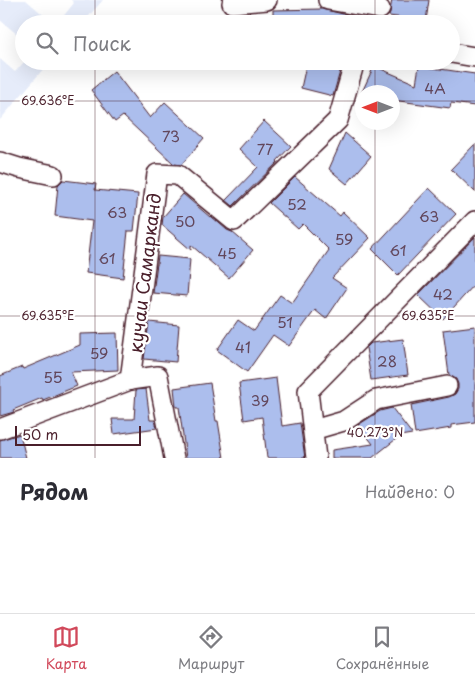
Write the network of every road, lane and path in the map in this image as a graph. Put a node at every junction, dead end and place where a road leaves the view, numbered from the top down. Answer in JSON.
{"nodes":[{"id":1,"x":267,"y":0,"type":"edge"},
{"id":2,"x":328,"y":0,"type":"edge"},
{"id":3,"x":232,"y":2,"type":"dead end"},
{"id":4,"x":379,"y":11,"type":"edge"},
{"id":5,"x":460,"y":55,"type":"edge"},
{"id":6,"x":475,"y":57,"type":"edge"},
{"id":7,"x":352,"y":70,"type":"edge"},
{"id":8,"x":0,"y":162,"type":"edge"},
{"id":9,"x":52,"y":175,"type":"dead end"},
{"id":10,"x":475,"y":221,"type":"edge"},
{"id":11,"x":130,"y":380,"type":"junction"},
{"id":12,"x":447,"y":386,"type":"dead end"},
{"id":13,"x":0,"y":429,"type":"edge"},
{"id":14,"x":313,"y":430,"type":"junction"},
{"id":15,"x":174,"y":458,"type":"edge"},
{"id":16,"x":316,"y":458,"type":"edge"}],
"edges":[{"from":1,"to":3,"type":"street"},
{"from":2,"to":4,"type":"street"},
{"from":5,"to":6,"type":"street"},
{"from":7,"to":11,"type":"street","name":"кучаи Самарканд"},
{"from":8,"to":9,"type":"street"},
{"from":10,"to":14,"type":"street"},
{"from":11,"to":13,"type":"street"},
{"from":11,"to":15,"type":"street"},
{"from":12,"to":14,"type":"street"},
{"from":14,"to":16,"type":"street"}]}
